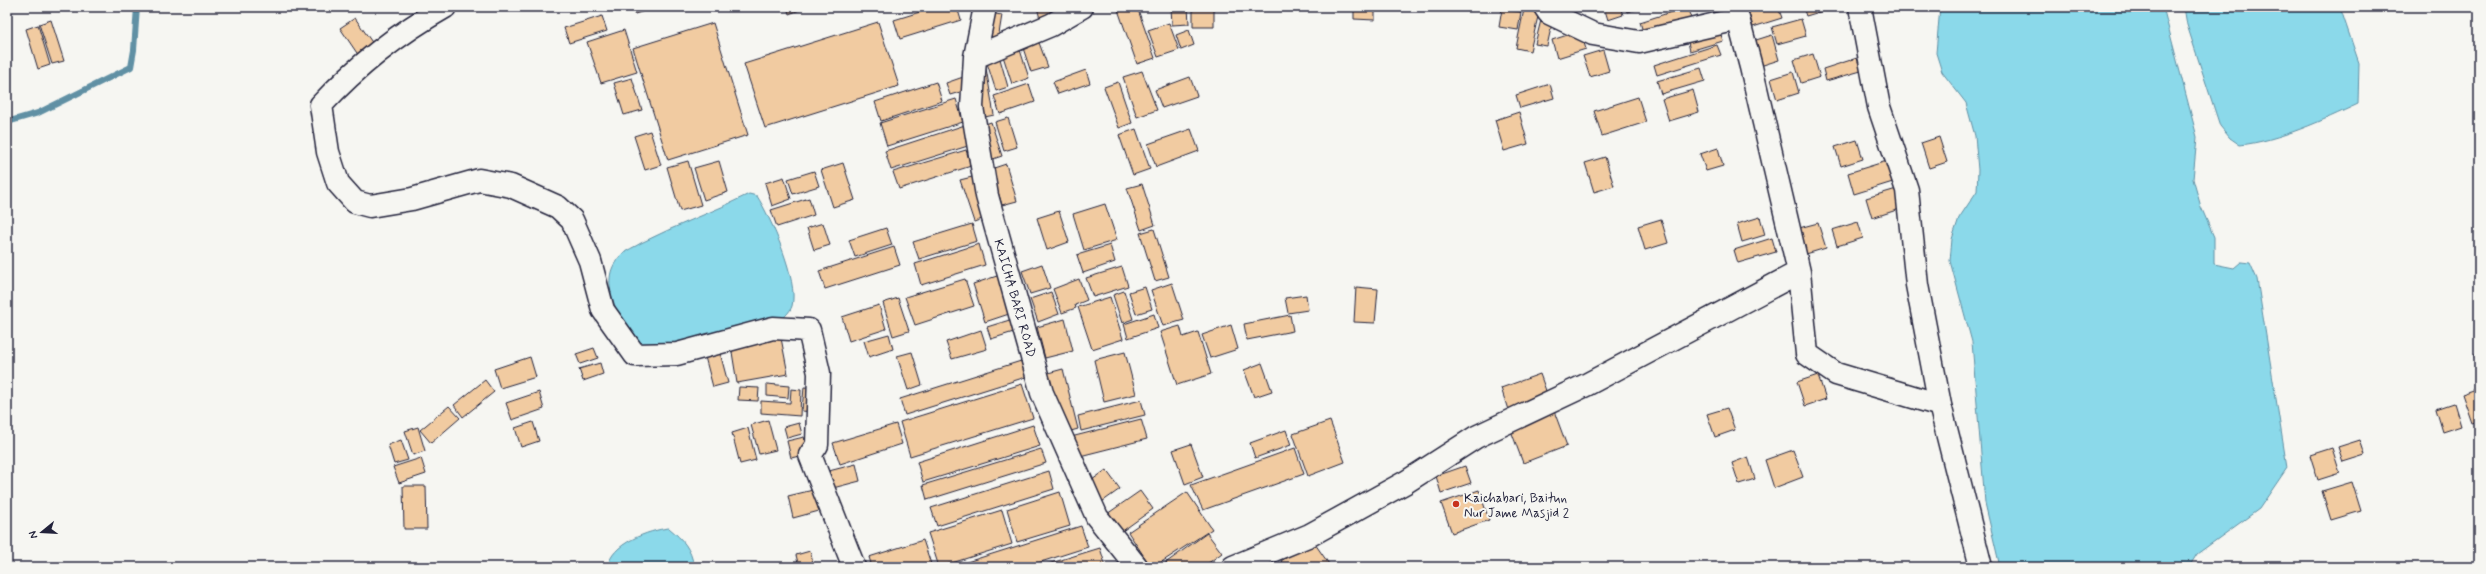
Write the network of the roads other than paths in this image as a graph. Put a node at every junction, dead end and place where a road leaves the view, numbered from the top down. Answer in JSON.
{"nodes":[{"id":1,"x":445,"y":7,"type":"edge"},
{"id":2,"x":985,"y":7,"type":"edge"},
{"id":3,"x":1082,"y":7,"type":"edge"},
{"id":4,"x":1545,"y":7,"type":"edge"},
{"id":5,"x":1860,"y":7,"type":"edge"},
{"id":6,"x":1736,"y":13,"type":"edge"},
{"id":7,"x":975,"y":57,"type":"junction"},
{"id":8,"x":1799,"y":272,"type":"junction"},
{"id":9,"x":1940,"y":405,"type":"junction"},
{"id":10,"x":854,"y":567,"type":"edge"},
{"id":11,"x":1137,"y":567,"type":"edge"},
{"id":12,"x":1233,"y":567,"type":"edge"},
{"id":13,"x":1981,"y":567,"type":"edge"}],
"edges":[{"from":1,"to":10,"type":"street"},
{"from":2,"to":7,"type":"street","name":"KAICHA BARI ROAD"},
{"from":3,"to":7,"type":"street"},
{"from":4,"to":6,"type":"street"},
{"from":5,"to":9,"type":"street"},
{"from":6,"to":8,"type":"street"},
{"from":7,"to":11,"type":"street","name":"KAICHA BARI ROAD"},
{"from":8,"to":9,"type":"street"},
{"from":8,"to":12,"type":"street"},
{"from":9,"to":13,"type":"street"}]}
